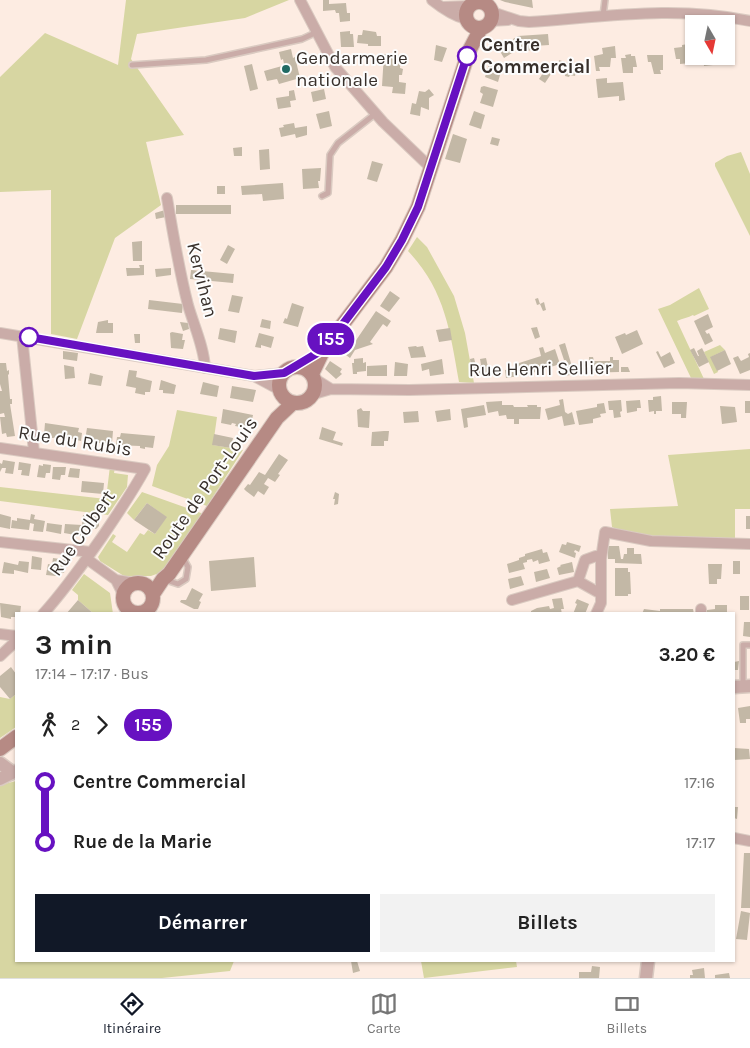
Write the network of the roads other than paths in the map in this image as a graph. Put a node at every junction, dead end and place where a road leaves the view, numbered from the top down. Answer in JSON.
{"nodes":[{"id":1,"x":300,"y":0,"type":"edge"},
{"id":2,"x":605,"y":0,"type":"edge"},
{"id":3,"x":436,"y":3,"type":"edge"},
{"id":4,"x":480,"y":12,"type":"edge"},
{"id":5,"x":603,"y":16,"type":"junction"},
{"id":6,"x":750,"y":21,"type":"edge"},
{"id":7,"x":317,"y":32,"type":"junction"},
{"id":8,"x":132,"y":65,"type":"dead end"},
{"id":9,"x":376,"y":113,"type":"junction"},
{"id":10,"x":431,"y":168,"type":"junction"},
{"id":11,"x":322,"y":196,"type":"dead end"},
{"id":12,"x":167,"y":198,"type":"dead end"},
{"id":13,"x":0,"y":333,"type":"edge"},
{"id":14,"x":22,"y":336,"type":"junction"},
{"id":15,"x":324,"y":349,"type":"junction"},
{"id":16,"x":205,"y":368,"type":"junction"},
{"id":17,"x":289,"y":370,"type":"junction"},
{"id":18,"x":254,"y":376,"type":"junction"},
{"id":19,"x":313,"y":376,"type":"junction"},
{"id":20,"x":750,"y":385,"type":"edge"},
{"id":21,"x":331,"y":389,"type":"junction"},
{"id":22,"x":280,"y":392,"type":"junction"},
{"id":23,"x":314,"y":394,"type":"junction"},
{"id":24,"x":293,"y":403,"type":"junction"},
{"id":25,"x":277,"y":418,"type":"junction"},
{"id":26,"x":0,"y":448,"type":"edge"},
{"id":27,"x":34,"y":452,"type":"junction"},
{"id":28,"x":145,"y":469,"type":"joint"},
{"id":29,"x":0,"y":542,"type":"edge"},
{"id":30,"x":750,"y":544,"type":"edge"},
{"id":31,"x":89,"y":556,"type":"junction"},
{"id":32,"x":601,"y":559,"type":"junction"},
{"id":33,"x":116,"y":580,"type":"junction"},
{"id":34,"x":578,"y":581,"type":"junction"},
{"id":35,"x":144,"y":588,"type":"junction"},
{"id":36,"x":124,"y":594,"type":"junction"},
{"id":37,"x":601,"y":594,"type":"junction"},
{"id":38,"x":512,"y":600,"type":"dead end"},
{"id":39,"x":45,"y":612,"type":"edge"},
{"id":40,"x":138,"y":612,"type":"edge"},
{"id":41,"x":597,"y":612,"type":"edge"},
{"id":42,"x":0,"y":634,"type":"edge"},
{"id":43,"x":15,"y":636,"type":"edge"},
{"id":44,"x":15,"y":642,"type":"edge"},
{"id":45,"x":750,"y":645,"type":"edge"},
{"id":46,"x":0,"y":656,"type":"edge"},
{"id":47,"x":742,"y":687,"type":"edge"},
{"id":48,"x":15,"y":738,"type":"edge"},
{"id":49,"x":0,"y":749,"type":"edge"},
{"id":50,"x":0,"y":763,"type":"edge"},
{"id":51,"x":14,"y":772,"type":"edge"},
{"id":52,"x":0,"y":779,"type":"edge"},
{"id":53,"x":735,"y":838,"type":"edge"},
{"id":54,"x":750,"y":841,"type":"edge"},
{"id":55,"x":648,"y":962,"type":"edge"},
{"id":56,"x":646,"y":978,"type":"edge"}],
"edges":[{"from":1,"to":7,"type":"street"},
{"from":2,"to":5,"type":"lane"},
{"from":3,"to":4,"type":"street"},
{"from":4,"to":5,"type":"street"},
{"from":4,"to":10,"type":"main road"},
{"from":5,"to":6,"type":"street"},
{"from":7,"to":8,"type":"lane"},
{"from":7,"to":9,"type":"street"},
{"from":9,"to":10,"type":"street"},
{"from":9,"to":11,"type":"lane"},
{"from":10,"to":15,"type":"main road"},
{"from":12,"to":16,"type":"street","name":"Kervihan"},
{"from":13,"to":14,"type":"street"},
{"from":14,"to":16,"type":"street"},
{"from":14,"to":27,"type":"street"},
{"from":15,"to":17,"type":"main road"},
{"from":15,"to":19,"type":"main road"},
{"from":16,"to":18,"type":"street"},
{"from":17,"to":18,"type":"street"},
{"from":17,"to":19,"type":"main road"},
{"from":17,"to":22,"type":"main road"},
{"from":18,"to":22,"type":"street"},
{"from":19,"to":21,"type":"street"},
{"from":19,"to":23,"type":"main road"},
{"from":20,"to":21,"type":"street","name":"Rue Henri Sellier"},
{"from":21,"to":23,"type":"street","name":"Rue Henri Sellier"},
{"from":22,"to":24,"type":"main road"},
{"from":22,"to":25,"type":"main road"},
{"from":23,"to":24,"type":"main road"},
{"from":24,"to":25,"type":"main road"},
{"from":25,"to":35,"type":"main road","name":"Route de Port-Louis"},
{"from":26,"to":27,"type":"street","name":"Rue du Rubis"},
{"from":27,"to":28,"type":"street","name":"Rue du Rubis"},
{"from":28,"to":31,"type":"street","name":"Rue Colbert"},
{"from":29,"to":31,"type":"street"},
{"from":30,"to":32,"type":"street"},
{"from":31,"to":33,"type":"street"},
{"from":31,"to":39,"type":"street","name":"Rue Colbert"},
{"from":32,"to":34,"type":"street"},
{"from":32,"to":37,"type":"street"},
{"from":33,"to":35,"type":"street"},
{"from":33,"to":36,"type":"street"},
{"from":34,"to":37,"type":"street"},
{"from":34,"to":38,"type":"street"},
{"from":35,"to":36,"type":"main road"},
{"from":35,"to":40,"type":"main road"},
{"from":36,"to":40,"type":"main road"},
{"from":37,"to":41,"type":"street"},
{"from":42,"to":43,"type":"street"},
{"from":44,"to":46,"type":"street"},
{"from":45,"to":47,"type":"lane"},
{"from":48,"to":49,"type":"main road"},
{"from":50,"to":51,"type":"street"},
{"from":51,"to":52,"type":"street"},
{"from":53,"to":54,"type":"street"},
{"from":55,"to":56,"type":"street"}]}
